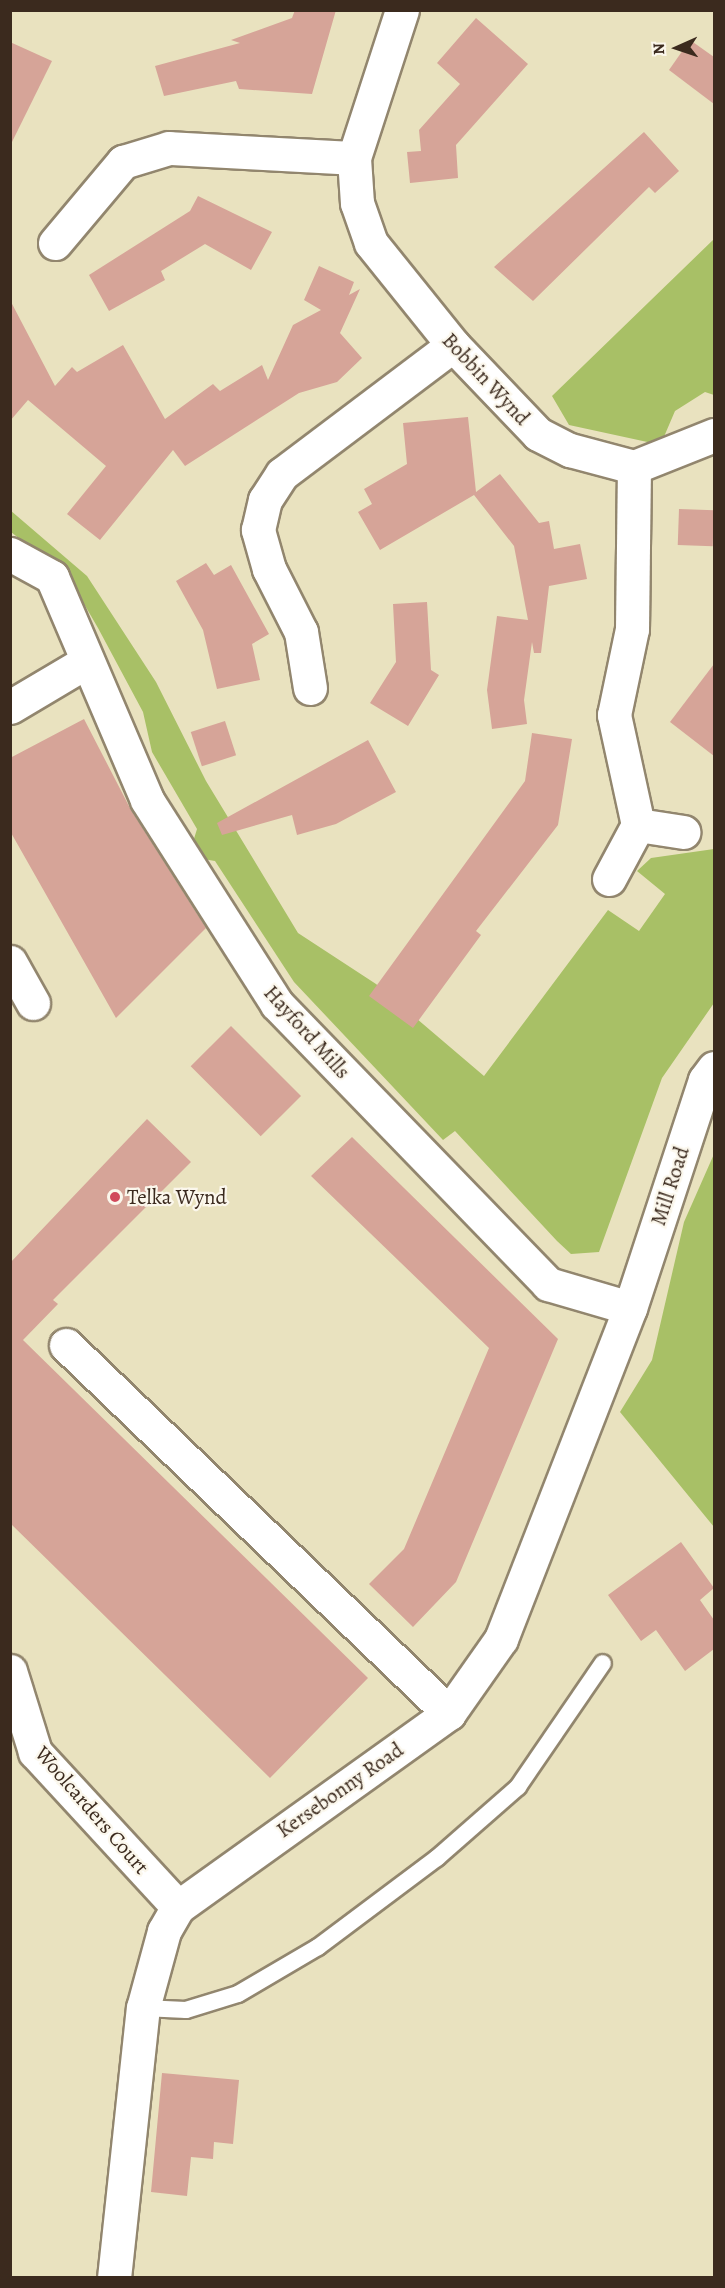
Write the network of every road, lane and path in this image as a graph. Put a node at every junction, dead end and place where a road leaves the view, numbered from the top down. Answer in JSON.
{"nodes":[{"id":1,"x":402,"y":10,"type":"edge"},
{"id":2,"x":354,"y":158,"type":"junction"},
{"id":3,"x":55,"y":243,"type":"dead end"},
{"id":4,"x":453,"y":345,"type":"junction"},
{"id":5,"x":714,"y":435,"type":"edge"},
{"id":6,"x":634,"y":467,"type":"junction"},
{"id":7,"x":10,"y":554,"type":"edge"},
{"id":8,"x":84,"y":663,"type":"junction"},
{"id":9,"x":310,"y":687,"type":"dead end"},
{"id":10,"x":10,"y":707,"type":"edge"},
{"id":11,"x":638,"y":825,"type":"junction"},
{"id":12,"x":683,"y":832,"type":"dead end"},
{"id":13,"x":609,"y":879,"type":"dead end"},
{"id":14,"x":10,"y":962,"type":"edge"},
{"id":15,"x":33,"y":1003,"type":"dead end"},
{"id":16,"x":714,"y":1068,"type":"edge"},
{"id":17,"x":630,"y":1308,"type":"junction"},
{"id":18,"x":66,"y":1345,"type":"dead end"},
{"id":19,"x":603,"y":1663,"type":"dead end"},
{"id":20,"x":10,"y":1671,"type":"edge"},
{"id":21,"x":449,"y":1713,"type":"junction"},
{"id":22,"x":178,"y":1907,"type":"junction"},
{"id":23,"x":143,"y":2008,"type":"junction"},
{"id":24,"x":114,"y":2277,"type":"edge"}],
"edges":[{"from":1,"to":2,"type":"street","name":"Bobbin Wynd"},
{"from":2,"to":3,"type":"street"},
{"from":2,"to":4,"type":"street","name":"Bobbin Wynd"},
{"from":4,"to":6,"type":"street","name":"Bobbin Wynd"},
{"from":4,"to":9,"type":"street"},
{"from":5,"to":6,"type":"street"},
{"from":6,"to":11,"type":"street"},
{"from":7,"to":8,"type":"street","name":"Hayford Mills"},
{"from":8,"to":10,"type":"street"},
{"from":8,"to":17,"type":"street","name":"Hayford Mills"},
{"from":11,"to":12,"type":"street"},
{"from":11,"to":13,"type":"street"},
{"from":14,"to":15,"type":"street"},
{"from":16,"to":17,"type":"street","name":"Mill Road"},
{"from":17,"to":21,"type":"street","name":"Kersebonny Road"},
{"from":18,"to":21,"type":"street"},
{"from":19,"to":23,"type":"lane"},
{"from":20,"to":22,"type":"street","name":"Woolcarders Court"},
{"from":21,"to":22,"type":"street","name":"Kersebonny Road"},
{"from":22,"to":23,"type":"street","name":"Kersebonny Road"},
{"from":23,"to":24,"type":"street","name":"Kersebonny Road"}]}
